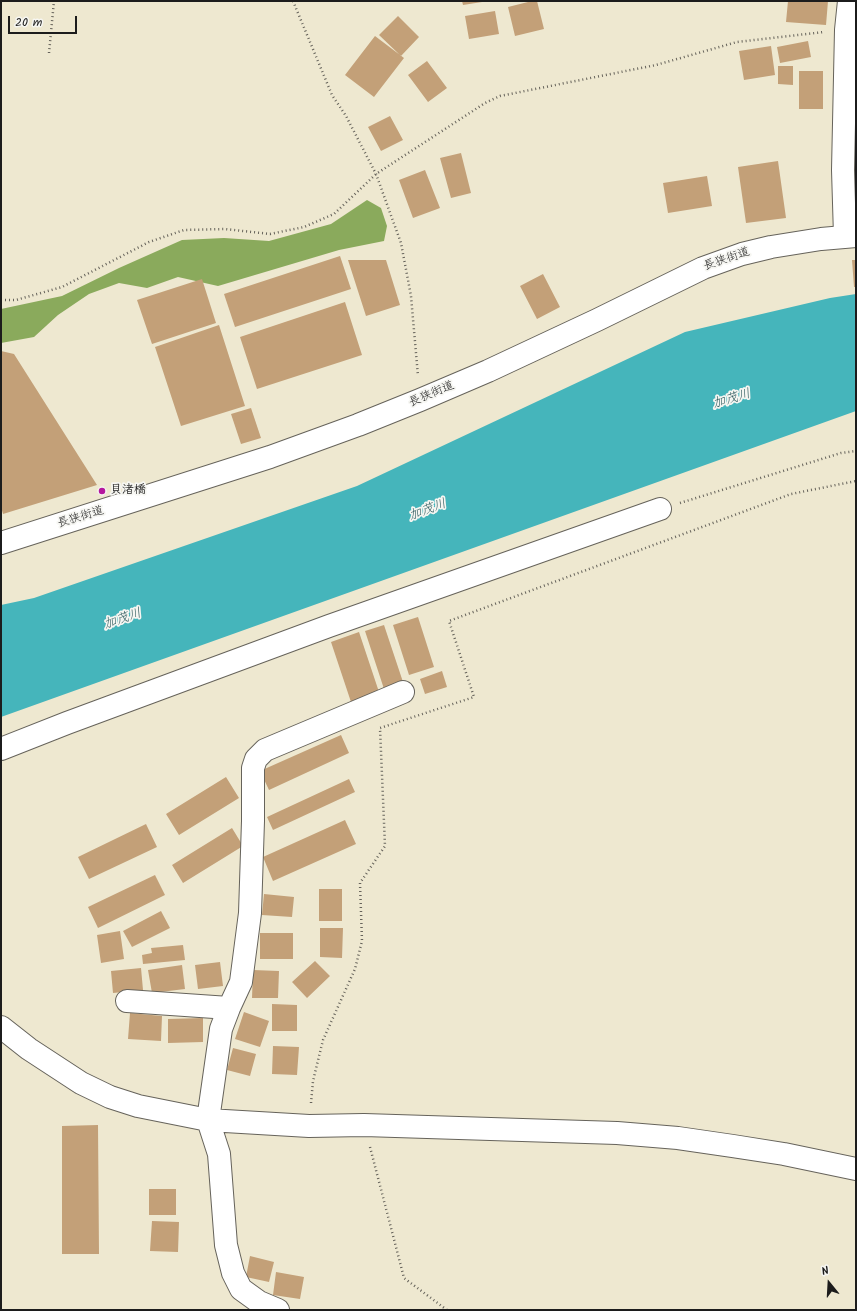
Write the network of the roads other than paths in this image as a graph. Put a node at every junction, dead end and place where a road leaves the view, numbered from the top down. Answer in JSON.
{"nodes":[{"id":1,"x":849,"y":1,"type":"edge"},
{"id":2,"x":850,"y":236,"type":"edge"},
{"id":3,"x":660,"y":509,"type":"road end"},
{"id":4,"x":1,"y":543,"type":"edge"},
{"id":5,"x":403,"y":692,"type":"dead end"},
{"id":6,"x":1,"y":749,"type":"edge"},
{"id":7,"x":128,"y":1001,"type":"dead end"},
{"id":8,"x":229,"y":1008,"type":"junction"},
{"id":9,"x":1,"y":1028,"type":"edge"},
{"id":10,"x":208,"y":1120,"type":"junction"},
{"id":11,"x":856,"y":1169,"type":"edge"},
{"id":12,"x":278,"y":1310,"type":"edge"}],
"edges":[{"from":1,"to":2,"type":"street"},
{"from":2,"to":4,"type":"street","name":"長狭街道"},
{"from":3,"to":6,"type":"street"},
{"from":5,"to":8,"type":"street"},
{"from":7,"to":8,"type":"street"},
{"from":8,"to":10,"type":"street"},
{"from":9,"to":10,"type":"street"},
{"from":10,"to":11,"type":"street"},
{"from":10,"to":12,"type":"street"}]}
